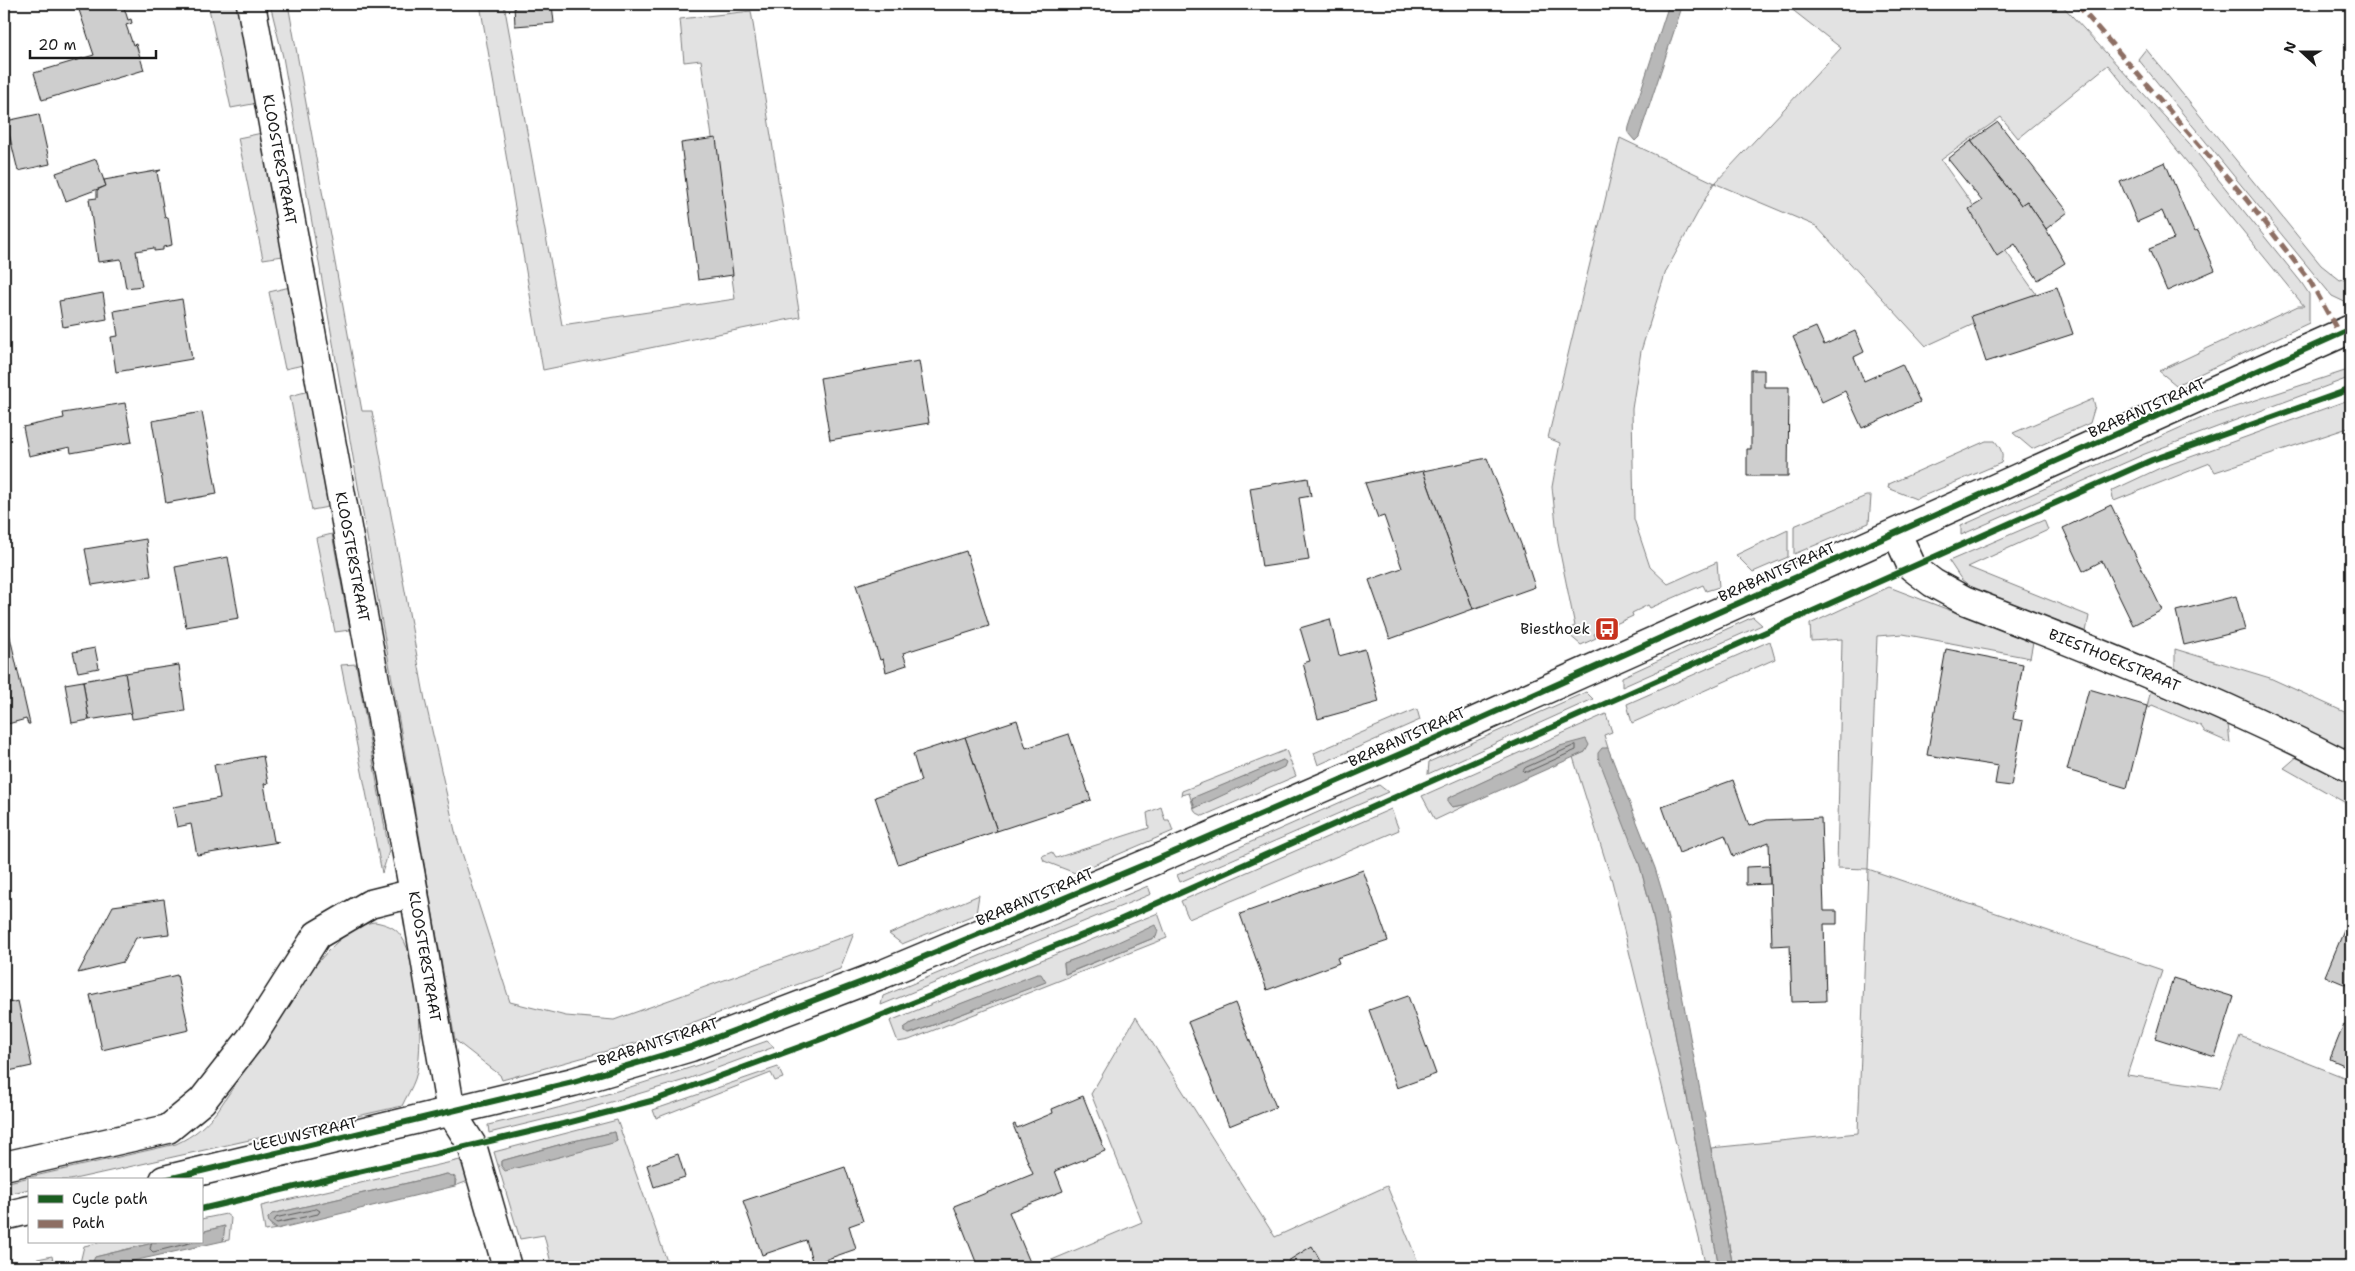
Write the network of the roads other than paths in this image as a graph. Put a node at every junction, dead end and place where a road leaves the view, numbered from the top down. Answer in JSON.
{"nodes":[{"id":1,"x":251,"y":4,"type":"edge"},
{"id":2,"x":2351,"y":329,"type":"edge"},
{"id":3,"x":1897,"y":534,"type":"junction"},
{"id":4,"x":2351,"y":768,"type":"edge"},
{"id":5,"x":414,"y":893,"type":"junction"},
{"id":6,"x":452,"y":1112,"type":"junction"},
{"id":7,"x":4,"y":1166,"type":"edge"},
{"id":8,"x":172,"y":1178,"type":"edge"},
{"id":9,"x":28,"y":1210,"type":"edge"},
{"id":10,"x":4,"y":1216,"type":"edge"},
{"id":11,"x":507,"y":1267,"type":"edge"}],
"edges":[{"from":1,"to":5,"type":"street","name":"KLOOSTERSTRAAT"},
{"from":2,"to":3,"type":"street","name":"BRABANTSTRAAT"},
{"from":3,"to":4,"type":"street","name":"BIESTHOEKSTRAAT"},
{"from":3,"to":6,"type":"street","name":"BRABANTSTRAAT"},
{"from":5,"to":6,"type":"street","name":"KLOOSTERSTRAAT"},
{"from":5,"to":7,"type":"street"},
{"from":6,"to":8,"type":"street","name":"LEEUWSTRAAT"},
{"from":6,"to":11,"type":"street"},
{"from":9,"to":10,"type":"street"}]}
